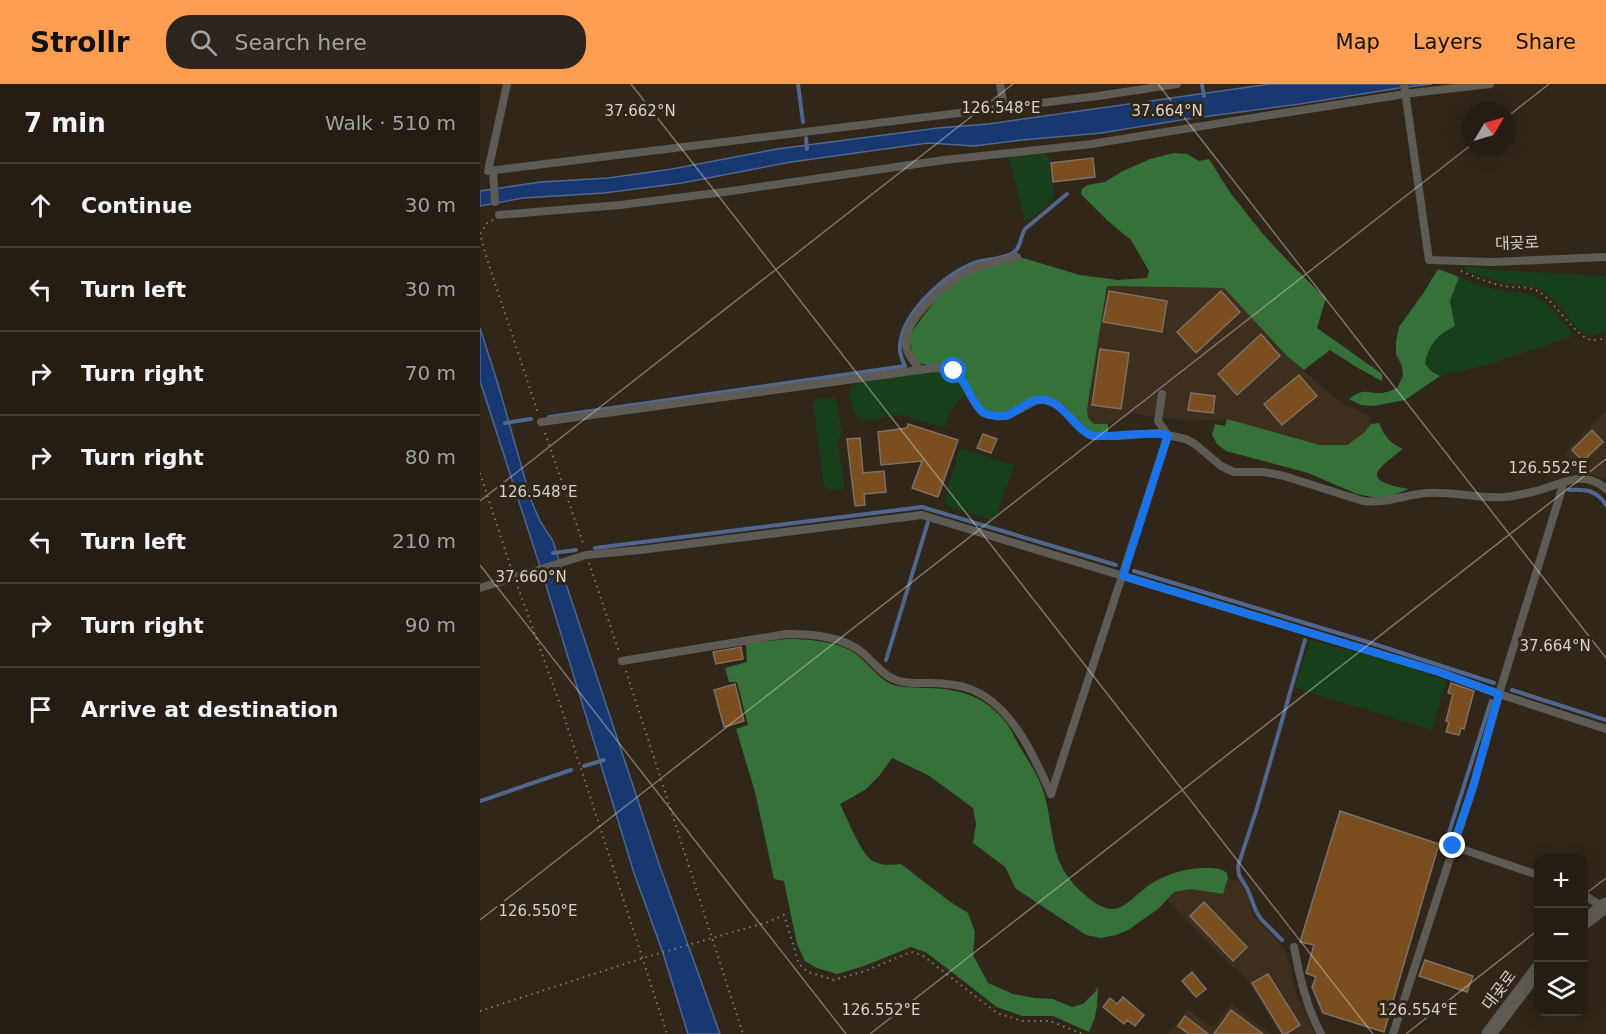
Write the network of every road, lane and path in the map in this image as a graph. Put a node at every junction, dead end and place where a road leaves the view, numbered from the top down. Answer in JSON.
{"nodes":[{"id":1,"x":507,"y":84,"type":"edge"},
{"id":2,"x":1000,"y":84,"type":"edge"},
{"id":3,"x":1178,"y":84,"type":"edge"},
{"id":4,"x":1490,"y":84,"type":"edge"},
{"id":5,"x":1405,"y":89,"type":"edge"},
{"id":6,"x":1004,"y":108,"type":"junction"},
{"id":7,"x":493,"y":171,"type":"junction"},
{"id":8,"x":495,"y":202,"type":"dead end"},
{"id":9,"x":499,"y":215,"type":"joint"},
{"id":10,"x":1017,"y":257,"type":"dead end"},
{"id":11,"x":1606,"y":257,"type":"edge"},
{"id":12,"x":1434,"y":260,"type":"junction"},
{"id":13,"x":1606,"y":338,"type":"edge"},
{"id":14,"x":920,"y":370,"type":"junction"},
{"id":15,"x":1162,"y":394,"type":"dead end"},
{"id":16,"x":541,"y":422,"type":"junction"},
{"id":17,"x":1168,"y":435,"type":"junction"},
{"id":18,"x":480,"y":473,"type":"edge"},
{"id":19,"x":1564,"y":482,"type":"junction"},
{"id":20,"x":1606,"y":489,"type":"edge"},
{"id":21,"x":586,"y":555,"type":"junction"},
{"id":22,"x":1123,"y":576,"type":"junction"},
{"id":23,"x":514,"y":577,"type":"junction"},
{"id":24,"x":480,"y":588,"type":"edge"},
{"id":25,"x":622,"y":661,"type":"junction"},
{"id":26,"x":1499,"y":694,"type":"junction"},
{"id":27,"x":1606,"y":729,"type":"edge"},
{"id":28,"x":1453,"y":846,"type":"junction"},
{"id":29,"x":1534,"y":873,"type":"edge"},
{"id":30,"x":1588,"y":897,"type":"edge"},
{"id":31,"x":1604,"y":906,"type":"edge"},
{"id":32,"x":1588,"y":919,"type":"edge"},
{"id":33,"x":712,"y":938,"type":"junction"},
{"id":34,"x":1294,"y":947,"type":"dead end"},
{"id":35,"x":643,"y":958,"type":"junction"},
{"id":36,"x":1534,"y":976,"type":"edge"},
{"id":37,"x":480,"y":1011,"type":"edge"},
{"id":38,"x":668,"y":1034,"type":"edge"},
{"id":39,"x":743,"y":1034,"type":"edge"},
{"id":40,"x":1083,"y":1034,"type":"edge"},
{"id":41,"x":1321,"y":1034,"type":"edge"},
{"id":42,"x":1394,"y":1034,"type":"edge"},
{"id":43,"x":1489,"y":1034,"type":"edge"}],
"edges":[{"from":1,"to":7,"type":"lane"},
{"from":2,"to":6,"type":"lane"},
{"from":3,"to":6,"type":"lane"},
{"from":4,"to":5,"type":"lane"},
{"from":5,"to":9,"type":"lane"},
{"from":5,"to":12,"type":"lane"},
{"from":6,"to":7,"type":"lane"},
{"from":7,"to":8,"type":"lane"},
{"from":9,"to":16,"type":"path"},
{"from":10,"to":14,"type":"lane"},
{"from":11,"to":12,"type":"lane","name":"대곶로"},
{"from":12,"to":13,"type":"path"},
{"from":14,"to":16,"type":"lane"},
{"from":14,"to":17,"type":"lane"},
{"from":15,"to":17,"type":"lane"},
{"from":16,"to":21,"type":"path"},
{"from":17,"to":19,"type":"lane"},
{"from":17,"to":22,"type":"lane"},
{"from":18,"to":23,"type":"path"},
{"from":19,"to":20,"type":"lane"},
{"from":19,"to":26,"type":"lane"},
{"from":21,"to":22,"type":"lane"},
{"from":21,"to":23,"type":"lane"},
{"from":21,"to":25,"type":"path"},
{"from":22,"to":25,"type":"lane"},
{"from":22,"to":26,"type":"lane"},
{"from":23,"to":24,"type":"lane"},
{"from":23,"to":35,"type":"path"},
{"from":25,"to":33,"type":"path"},
{"from":26,"to":27,"type":"lane"},
{"from":26,"to":28,"type":"lane"},
{"from":28,"to":29,"type":"lane"},
{"from":28,"to":42,"type":"lane"},
{"from":30,"to":31,"type":"lane"},
{"from":31,"to":32,"type":"street"},
{"from":33,"to":35,"type":"path"},
{"from":33,"to":39,"type":"path"},
{"from":33,"to":40,"type":"path"},
{"from":34,"to":41,"type":"lane"},
{"from":35,"to":37,"type":"path"},
{"from":35,"to":38,"type":"path"},
{"from":36,"to":43,"type":"street","name":"대곶로"}]}
